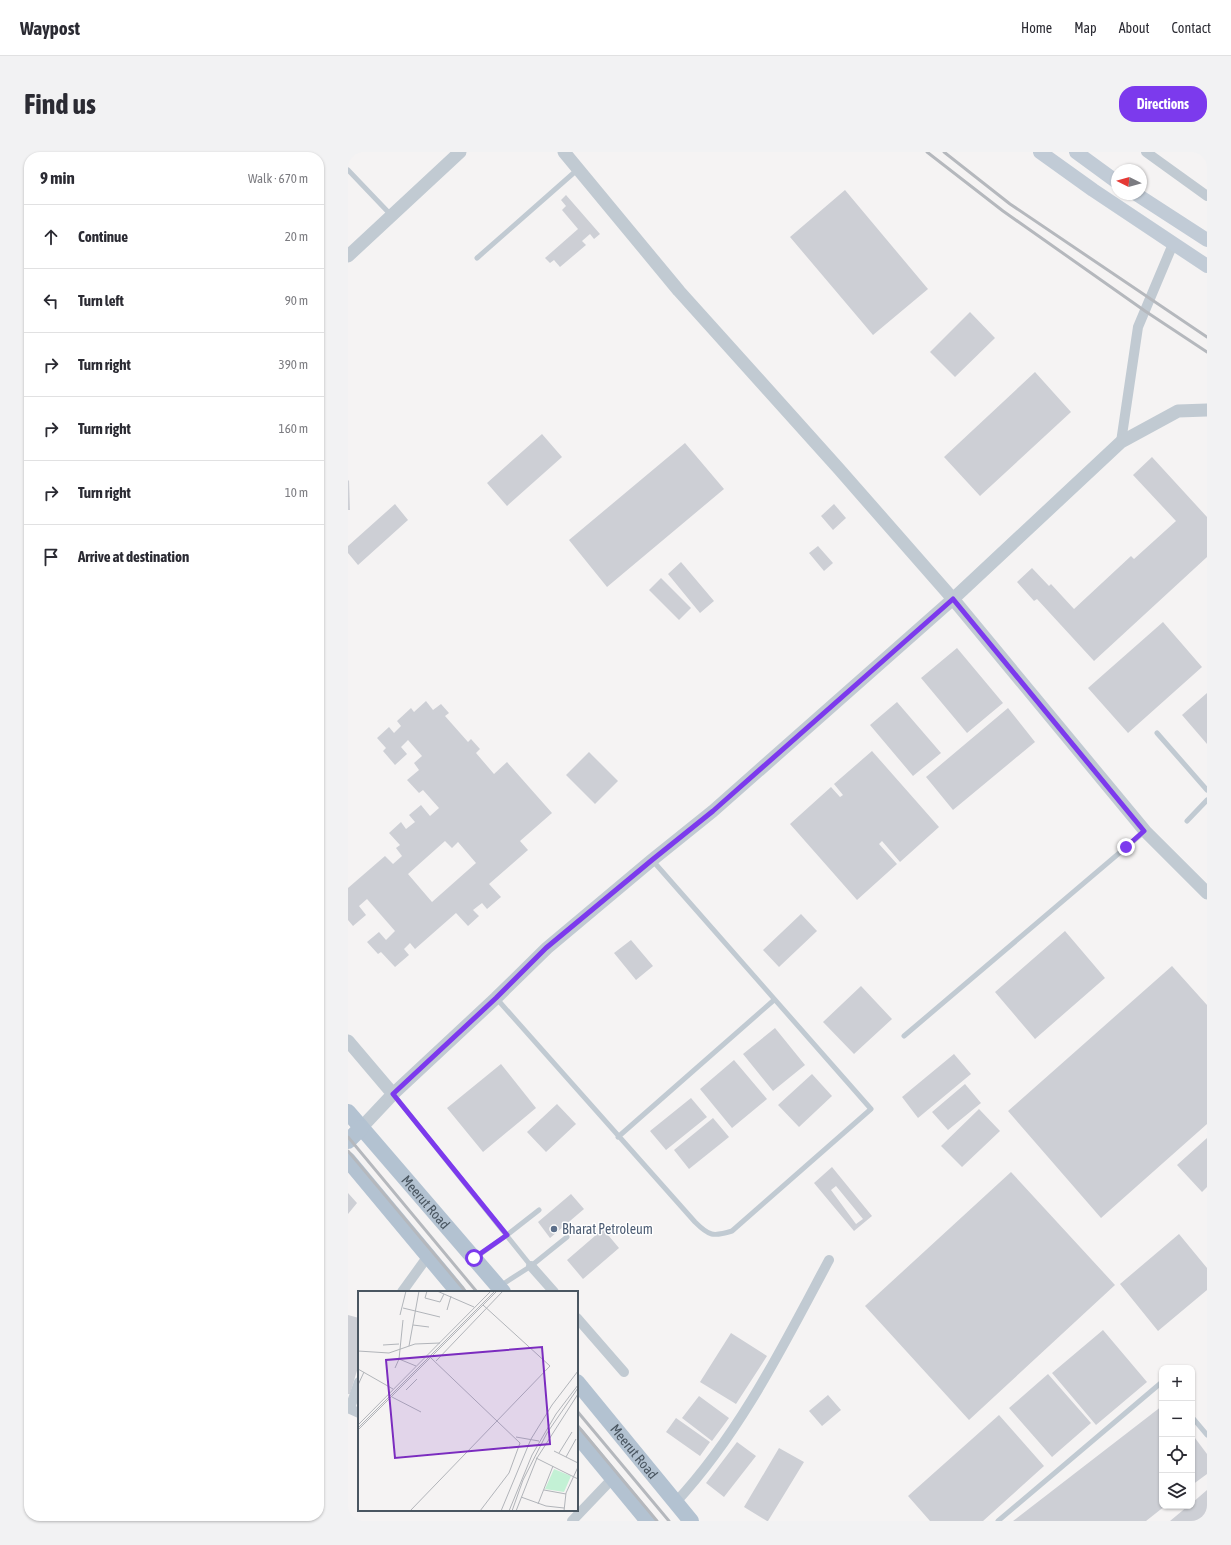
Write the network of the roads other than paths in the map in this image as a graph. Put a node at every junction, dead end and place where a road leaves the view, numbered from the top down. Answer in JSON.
{"nodes":[{"id":1,"x":460,"y":152,"type":"edge"},
{"id":2,"x":564,"y":152,"type":"edge"},
{"id":3,"x":1040,"y":152,"type":"edge"},
{"id":4,"x":1076,"y":152,"type":"edge"},
{"id":5,"x":1146,"y":152,"type":"edge"},
{"id":6,"x":578,"y":169,"type":"junction"},
{"id":7,"x":348,"y":170,"type":"edge"},
{"id":8,"x":1111,"y":178,"type":"edge"},
{"id":9,"x":1207,"y":196,"type":"edge"},
{"id":10,"x":1145,"y":200,"type":"edge"},
{"id":11,"x":391,"y":216,"type":"junction"},
{"id":12,"x":1207,"y":240,"type":"edge"},
{"id":13,"x":1173,"y":244,"type":"junction"},
{"id":14,"x":348,"y":256,"type":"edge"},
{"id":15,"x":477,"y":258,"type":"dead end"},
{"id":16,"x":1207,"y":266,"type":"edge"},
{"id":17,"x":1207,"y":410,"type":"edge"},
{"id":18,"x":1121,"y":442,"type":"junction"},
{"id":19,"x":953,"y":599,"type":"junction"},
{"id":20,"x":1157,"y":733,"type":"dead end"},
{"id":21,"x":1207,"y":790,"type":"edge"},
{"id":22,"x":1207,"y":800,"type":"edge"},
{"id":23,"x":1187,"y":821,"type":"dead end"},
{"id":24,"x":1144,"y":831,"type":"junction"},
{"id":25,"x":652,"y":860,"type":"junction"},
{"id":26,"x":1207,"y":894,"type":"edge"},
{"id":27,"x":496,"y":998,"type":"junction"},
{"id":28,"x":774,"y":1000,"type":"junction"},
{"id":29,"x":904,"y":1036,"type":"dead end"},
{"id":30,"x":348,"y":1041,"type":"edge"},
{"id":31,"x":393,"y":1094,"type":"junction"},
{"id":32,"x":348,"y":1112,"type":"edge"},
{"id":33,"x":361,"y":1128,"type":"junction"},
{"id":34,"x":618,"y":1137,"type":"junction"},
{"id":35,"x":348,"y":1141,"type":"edge"},
{"id":36,"x":348,"y":1160,"type":"edge"},
{"id":37,"x":539,"y":1210,"type":"dead end"},
{"id":38,"x":507,"y":1235,"type":"junction"},
{"id":39,"x":567,"y":1237,"type":"dead end"},
{"id":40,"x":428,"y":1256,"type":"junction"},
{"id":41,"x":474,"y":1258,"type":"junction"},
{"id":42,"x":829,"y":1260,"type":"dead end"},
{"id":43,"x":531,"y":1266,"type":"junction"},
{"id":44,"x":501,"y":1289,"type":"edge"},
{"id":45,"x":403,"y":1291,"type":"edge"},
{"id":46,"x":457,"y":1291,"type":"edge"},
{"id":47,"x":553,"y":1291,"type":"edge"},
{"id":48,"x":578,"y":1319,"type":"edge"},
{"id":49,"x":624,"y":1372,"type":"dead end"},
{"id":50,"x":578,"y":1383,"type":"edge"},
{"id":51,"x":358,"y":1385,"type":"edge"},
{"id":52,"x":1159,"y":1385,"type":"edge"},
{"id":53,"x":349,"y":1408,"type":"edge"},
{"id":54,"x":358,"y":1412,"type":"edge"},
{"id":55,"x":1195,"y":1421,"type":"edge"},
{"id":56,"x":1207,"y":1435,"type":"edge"},
{"id":57,"x":578,"y":1436,"type":"edge"},
{"id":58,"x":613,"y":1478,"type":"junction"},
{"id":59,"x":676,"y":1502,"type":"junction"},
{"id":60,"x":572,"y":1521,"type":"edge"},
{"id":61,"x":648,"y":1521,"type":"edge"},
{"id":62,"x":691,"y":1521,"type":"edge"},
{"id":63,"x":998,"y":1521,"type":"edge"}],
"edges":[{"from":1,"to":11,"type":"street"},
{"from":2,"to":6,"type":"street"},
{"from":3,"to":13,"type":"main road"},
{"from":4,"to":8,"type":"main road"},
{"from":5,"to":9,"type":"street"},
{"from":6,"to":15,"type":"lane"},
{"from":6,"to":19,"type":"street"},
{"from":7,"to":11,"type":"lane"},
{"from":10,"to":12,"type":"main road"},
{"from":11,"to":14,"type":"street"},
{"from":13,"to":16,"type":"main road"},
{"from":13,"to":18,"type":"street"},
{"from":17,"to":18,"type":"street"},
{"from":18,"to":19,"type":"street"},
{"from":19,"to":24,"type":"street"},
{"from":19,"to":25,"type":"street"},
{"from":20,"to":21,"type":"lane"},
{"from":22,"to":23,"type":"lane"},
{"from":24,"to":26,"type":"street"},
{"from":24,"to":29,"type":"lane"},
{"from":25,"to":27,"type":"street"},
{"from":25,"to":28,"type":"lane"},
{"from":27,"to":31,"type":"street"},
{"from":27,"to":34,"type":"lane"},
{"from":28,"to":34,"type":"lane"},
{"from":28,"to":34,"type":"lane"},
{"from":30,"to":31,"type":"street"},
{"from":31,"to":33,"type":"street"},
{"from":31,"to":38,"type":"lane"},
{"from":32,"to":33,"type":"main road","name":"Meerut Road"},
{"from":33,"to":35,"type":"main road"},
{"from":33,"to":41,"type":"main road","name":"Meerut Road"},
{"from":36,"to":40,"type":"main road"},
{"from":37,"to":38,"type":"lane"},
{"from":38,"to":41,"type":"lane"},
{"from":38,"to":43,"type":"lane"},
{"from":39,"to":43,"type":"lane"},
{"from":40,"to":45,"type":"street"},
{"from":40,"to":46,"type":"main road"},
{"from":41,"to":44,"type":"main road","name":"Meerut Road"},
{"from":42,"to":59,"type":"street"},
{"from":43,"to":44,"type":"lane"},
{"from":43,"to":47,"type":"street"},
{"from":48,"to":49,"type":"street"},
{"from":50,"to":59,"type":"main road","name":"Meerut Road"},
{"from":51,"to":53,"type":"street"},
{"from":52,"to":63,"type":"lane"},
{"from":53,"to":54,"type":"street"},
{"from":55,"to":56,"type":"lane"},
{"from":57,"to":58,"type":"main road"},
{"from":58,"to":60,"type":"street"},
{"from":58,"to":61,"type":"main road"},
{"from":59,"to":62,"type":"main road","name":"Meerut Road"}]}
